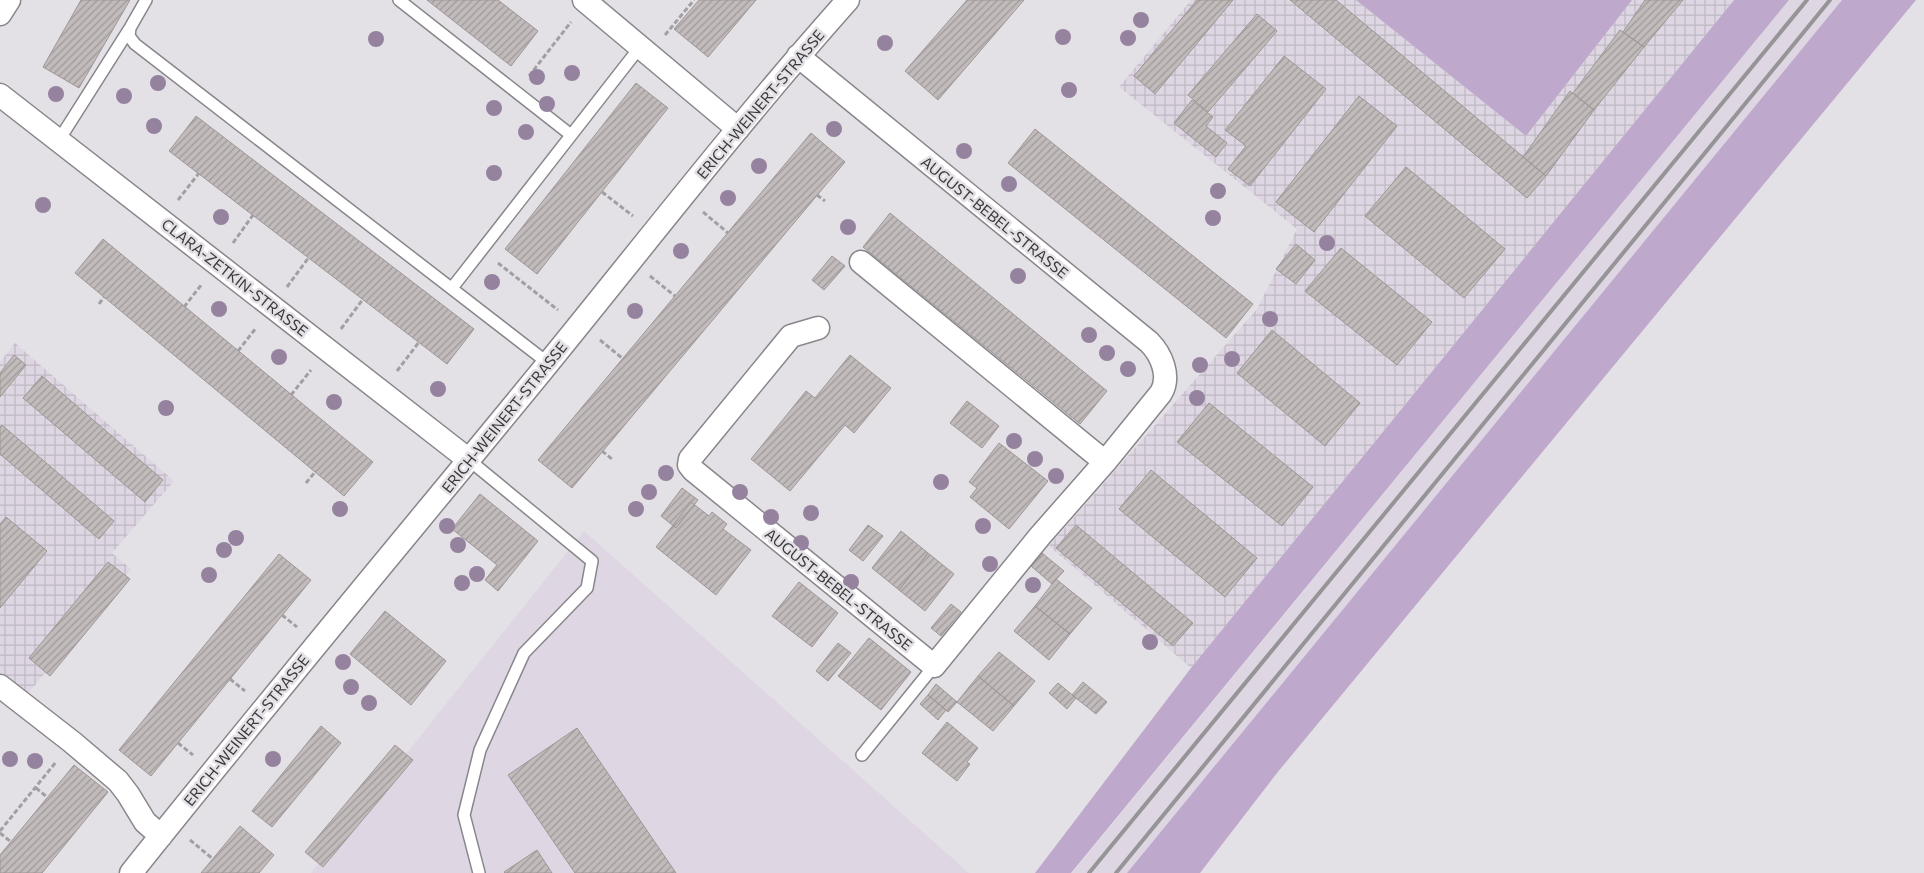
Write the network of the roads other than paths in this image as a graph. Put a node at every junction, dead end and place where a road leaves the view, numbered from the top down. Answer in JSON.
{"nodes":[{"id":1,"x":9,"y":0,"type":"edge"},
{"id":2,"x":146,"y":0,"type":"edge"},
{"id":3,"x":400,"y":0,"type":"edge"},
{"id":4,"x":848,"y":0,"type":"edge"},
{"id":5,"x":579,"y":9,"type":"edge"},
{"id":6,"x":0,"y":14,"type":"edge"},
{"id":7,"x":130,"y":28,"type":"junction"},
{"id":8,"x":644,"y":51,"type":"junction"},
{"id":9,"x":798,"y":56,"type":"junction"},
{"id":10,"x":0,"y":95,"type":"edge"},
{"id":11,"x":738,"y":129,"type":"junction"},
{"id":12,"x":571,"y":135,"type":"junction"},
{"id":13,"x":60,"y":140,"type":"junction"},
{"id":14,"x":862,"y":262,"type":"dead end"},
{"id":15,"x":452,"y":288,"type":"junction"},
{"id":16,"x":818,"y":328,"type":"dead end"},
{"id":17,"x":548,"y":363,"type":"junction"},
{"id":18,"x":469,"y":460,"type":"junction"},
{"id":19,"x":1105,"y":462,"type":"junction"},
{"id":20,"x":934,"y":666,"type":"junction"},
{"id":21,"x":0,"y":686,"type":"edge"},
{"id":22,"x":862,"y":755,"type":"dead end"},
{"id":23,"x":161,"y":836,"type":"junction"},
{"id":24,"x":131,"y":873,"type":"edge"},
{"id":25,"x":479,"y":873,"type":"edge"}],
"edges":[{"from":1,"to":6,"type":"street"},
{"from":2,"to":7,"type":"lane"},
{"from":3,"to":12,"type":"lane"},
{"from":4,"to":9,"type":"street","name":"ERICH-WEINERT-STRASSE"},
{"from":5,"to":8,"type":"street"},
{"from":7,"to":13,"type":"lane"},
{"from":7,"to":15,"type":"lane"},
{"from":8,"to":11,"type":"street"},
{"from":8,"to":12,"type":"lane"},
{"from":9,"to":11,"type":"street","name":"ERICH-WEINERT-STRASSE"},
{"from":9,"to":19,"type":"street","name":"AUGUST-BEBEL-STRASSE"},
{"from":10,"to":13,"type":"street","name":"CLARA-ZETKIN-STRASSE"},
{"from":11,"to":17,"type":"street","name":"ERICH-WEINERT-STRASSE"},
{"from":12,"to":15,"type":"lane"},
{"from":13,"to":18,"type":"street","name":"CLARA-ZETKIN-STRASSE"},
{"from":14,"to":19,"type":"street"},
{"from":15,"to":17,"type":"lane"},
{"from":16,"to":20,"type":"street","name":"AUGUST-BEBEL-STRASSE"},
{"from":17,"to":18,"type":"street","name":"ERICH-WEINERT-STRASSE"},
{"from":18,"to":23,"type":"street","name":"ERICH-WEINERT-STRASSE"},
{"from":18,"to":25,"type":"lane"},
{"from":19,"to":20,"type":"street","name":"AUGUST-BEBEL-STRASSE"},
{"from":20,"to":22,"type":"lane"},
{"from":21,"to":23,"type":"street"},
{"from":23,"to":24,"type":"street","name":"ERICH-WEINERT-STRASSE"}]}
